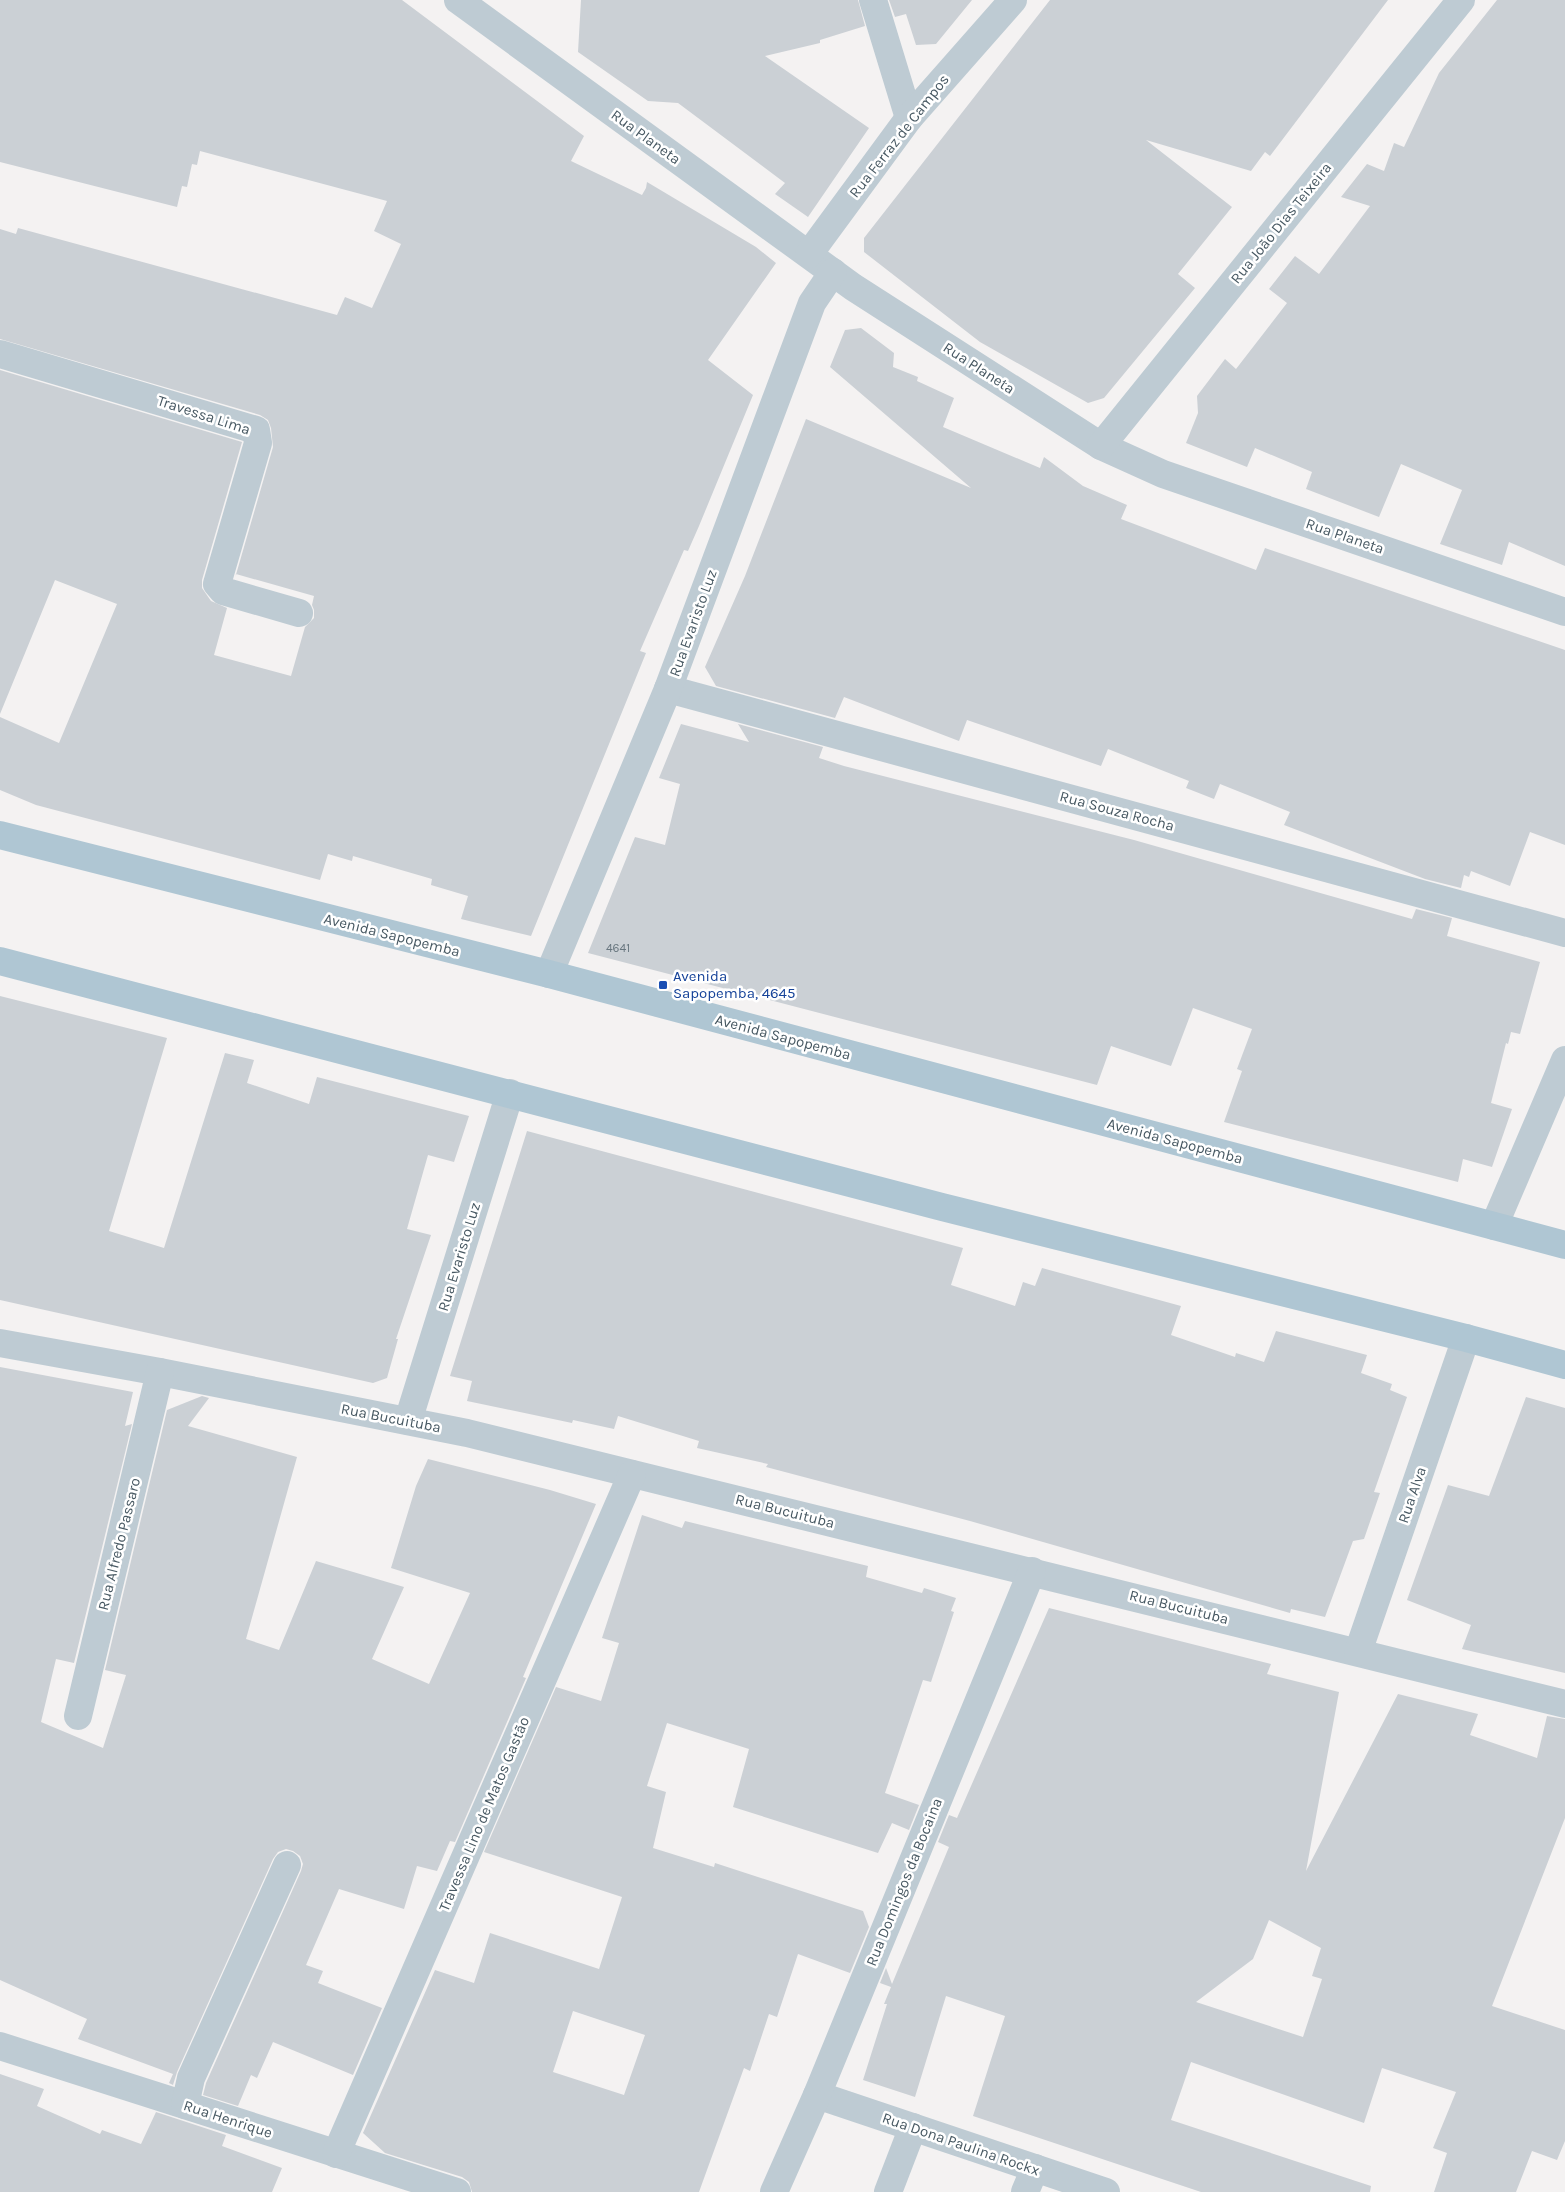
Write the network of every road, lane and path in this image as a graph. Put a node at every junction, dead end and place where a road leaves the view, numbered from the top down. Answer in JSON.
{"nodes":[{"id":1,"x":458,"y":0,"type":"edge"},
{"id":2,"x":873,"y":0,"type":"edge"},
{"id":3,"x":1013,"y":0,"type":"edge"},
{"id":4,"x":1461,"y":0,"type":"edge"},
{"id":5,"x":909,"y":118,"type":"junction"},
{"id":6,"x":809,"y":254,"type":"junction"},
{"id":7,"x":832,"y":272,"type":"junction"},
{"id":8,"x":0,"y":354,"type":"edge"},
{"id":9,"x":1101,"y":446,"type":"junction"},
{"id":10,"x":1565,"y":612,"type":"edge"},
{"id":11,"x":300,"y":613,"type":"dead end"},
{"id":12,"x":668,"y":689,"type":"junction"},
{"id":13,"x":0,"y":836,"type":"edge"},
{"id":14,"x":1565,"y":933,"type":"edge"},
{"id":15,"x":0,"y":960,"type":"edge"},
{"id":16,"x":550,"y":974,"type":"junction"},
{"id":17,"x":1565,"y":1060,"type":"edge"},
{"id":18,"x":510,"y":1093,"type":"junction"},
{"id":19,"x":1494,"y":1226,"type":"junction"},
{"id":20,"x":1565,"y":1245,"type":"edge"},
{"id":21,"x":1466,"y":1338,"type":"junction"},
{"id":22,"x":0,"y":1343,"type":"edge"},
{"id":23,"x":1565,"y":1365,"type":"edge"},
{"id":24,"x":160,"y":1372,"type":"junction"},
{"id":25,"x":408,"y":1421,"type":"junction"},
{"id":26,"x":632,"y":1474,"type":"junction"},
{"id":27,"x":1032,"y":1571,"type":"junction"},
{"id":28,"x":1358,"y":1652,"type":"junction"},
{"id":29,"x":1565,"y":1704,"type":"edge"},
{"id":30,"x":78,"y":1716,"type":"dead end"},
{"id":31,"x":287,"y":1865,"type":"dead end"},
{"id":32,"x":0,"y":2046,"type":"edge"},
{"id":33,"x":817,"y":2095,"type":"junction"},
{"id":34,"x":185,"y":2105,"type":"junction"},
{"id":35,"x":913,"y":2127,"type":"junction"},
{"id":36,"x":336,"y":2154,"type":"junction"},
{"id":37,"x":1030,"y":2180,"type":"edge"},
{"id":38,"x":457,"y":2192,"type":"edge"},
{"id":39,"x":774,"y":2192,"type":"edge"},
{"id":40,"x":888,"y":2192,"type":"edge"},
{"id":41,"x":1106,"y":2192,"type":"edge"}],
"edges":[{"from":1,"to":6,"type":"street","name":"Rua Planeta"},
{"from":2,"to":5,"type":"street"},
{"from":3,"to":5,"type":"street","name":"Rua Ferraz de Campos"},
{"from":4,"to":9,"type":"street","name":"Rua João Dias Teixeira"},
{"from":5,"to":6,"type":"street","name":"Rua Ferraz de Campos"},
{"from":6,"to":7,"type":"street","name":"Rua Planeta"},
{"from":7,"to":9,"type":"street","name":"Rua Planeta"},
{"from":7,"to":12,"type":"street","name":"Rua Evaristo Luz"},
{"from":8,"to":11,"type":"street","name":"Travessa Lima"},
{"from":9,"to":10,"type":"street","name":"Rua Planeta"},
{"from":12,"to":14,"type":"street","name":"Rua Souza Rocha"},
{"from":12,"to":16,"type":"street","name":"Rua Evaristo Luz"},
{"from":13,"to":16,"type":"main road","name":"Avenida Sapopemba"},
{"from":15,"to":18,"type":"main road"},
{"from":16,"to":19,"type":"main road","name":"Avenida Sapopemba"},
{"from":17,"to":19,"type":"street"},
{"from":18,"to":21,"type":"main road"},
{"from":18,"to":25,"type":"street","name":"Rua Evaristo Luz"},
{"from":19,"to":20,"type":"main road","name":"Avenida Sapopemba"},
{"from":21,"to":23,"type":"main road"},
{"from":21,"to":28,"type":"street","name":"Rua Alva"},
{"from":22,"to":24,"type":"street","name":"Rua Bucuituba"},
{"from":24,"to":25,"type":"street","name":"Rua Bucuituba"},
{"from":24,"to":30,"type":"street","name":"Rua Alfredo Passaro"},
{"from":25,"to":26,"type":"street","name":"Rua Bucuituba"},
{"from":26,"to":27,"type":"street","name":"Rua Bucuituba"},
{"from":26,"to":36,"type":"street","name":"Travessa Lino de Matos Gastão"},
{"from":27,"to":28,"type":"street","name":"Rua Bucuituba"},
{"from":27,"to":33,"type":"street","name":"Rua Domingos da Bocaina"},
{"from":28,"to":29,"type":"street","name":"Rua Bucuituba"},
{"from":31,"to":34,"type":"street"},
{"from":32,"to":34,"type":"street","name":"Rua Henrique"},
{"from":33,"to":35,"type":"street","name":"Rua Dona Paulina Rockx"},
{"from":33,"to":39,"type":"street","name":"Rua Domingos da Bocaina"},
{"from":34,"to":36,"type":"street","name":"Rua Henrique"},
{"from":35,"to":37,"type":"street","name":"Rua Dona Paulina Rockx"},
{"from":35,"to":40,"type":"street"},
{"from":36,"to":38,"type":"street","name":"Rua Henrique"},
{"from":37,"to":41,"type":"street","name":"Rua Dona Paulina Rockx"}]}
